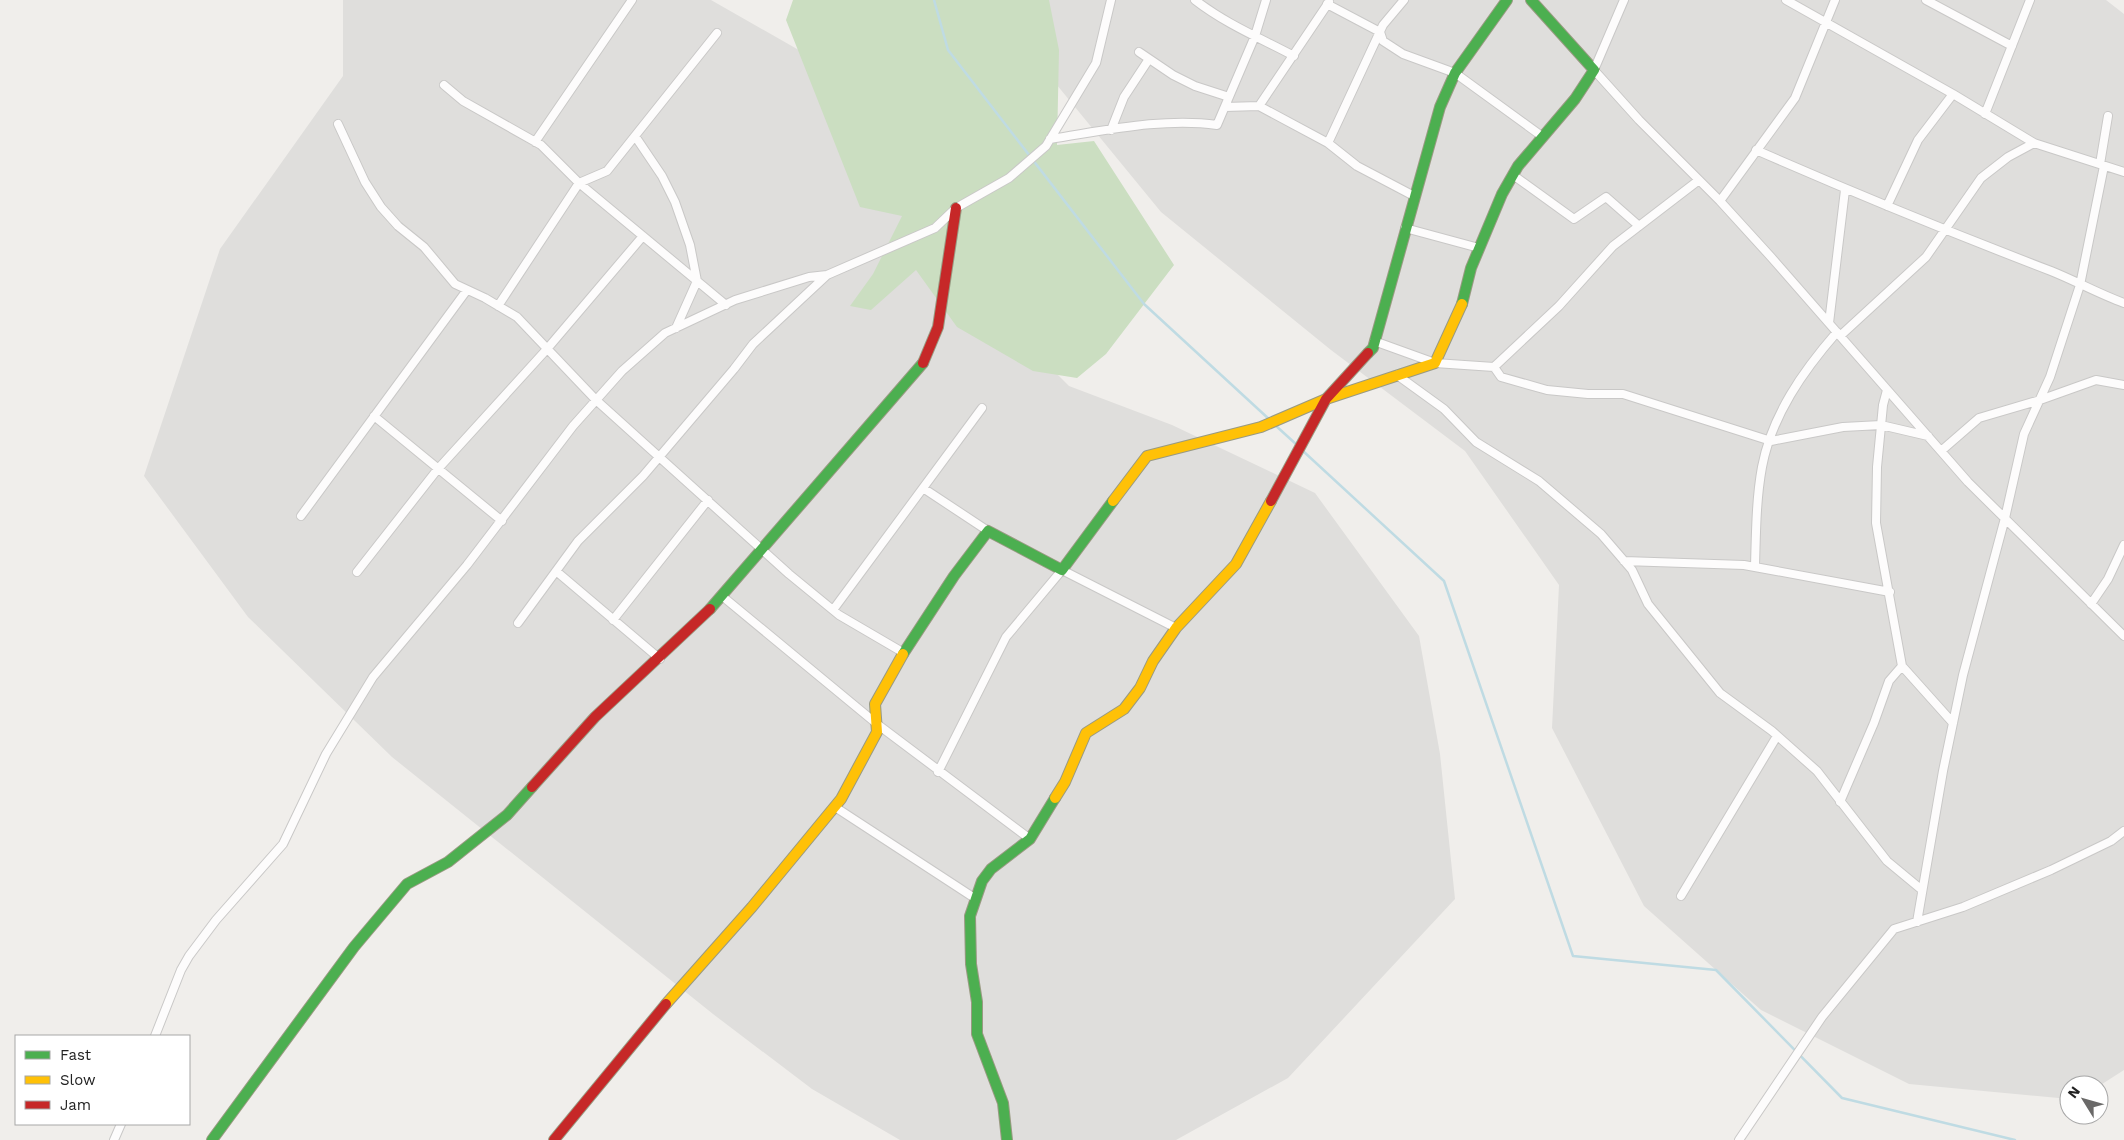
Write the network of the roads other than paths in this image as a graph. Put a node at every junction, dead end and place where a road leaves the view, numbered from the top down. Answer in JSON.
{"nodes":[{"id":1,"x":632,"y":0,"type":"edge"},
{"id":2,"x":1112,"y":0,"type":"edge"},
{"id":3,"x":1195,"y":0,"type":"edge"},
{"id":4,"x":1266,"y":0,"type":"edge"},
{"id":5,"x":1404,"y":0,"type":"edge"},
{"id":6,"x":1507,"y":0,"type":"edge"},
{"id":7,"x":1531,"y":0,"type":"edge"},
{"id":8,"x":1624,"y":0,"type":"edge"},
{"id":9,"x":1786,"y":0,"type":"edge"},
{"id":10,"x":1836,"y":0,"type":"edge"},
{"id":11,"x":1926,"y":0,"type":"edge"},
{"id":12,"x":2030,"y":0,"type":"edge"},
{"id":13,"x":1328,"y":2,"type":"edge"},
{"id":14,"x":1826,"y":24,"type":"junction"},
{"id":15,"x":717,"y":32,"type":"dead end"},
{"id":16,"x":1380,"y":32,"type":"junction"},
{"id":17,"x":1255,"y":36,"type":"junction"},
{"id":18,"x":2012,"y":46,"type":"junction"},
{"id":19,"x":1139,"y":52,"type":"dead end"},
{"id":20,"x":1294,"y":56,"type":"junction"},
{"id":21,"x":1149,"y":58,"type":"junction"},
{"id":22,"x":1594,"y":70,"type":"junction"},
{"id":23,"x":1454,"y":73,"type":"junction"},
{"id":24,"x":444,"y":85,"type":"dead end"},
{"id":25,"x":1953,"y":94,"type":"junction"},
{"id":26,"x":1229,"y":97,"type":"junction"},
{"id":27,"x":1225,"y":106,"type":"junction"},
{"id":28,"x":1259,"y":106,"type":"junction"},
{"id":29,"x":1985,"y":114,"type":"junction"},
{"id":30,"x":2108,"y":116,"type":"dead end"},
{"id":31,"x":338,"y":124,"type":"dead end"},
{"id":32,"x":1111,"y":130,"type":"junction"},
{"id":33,"x":636,"y":136,"type":"junction"},
{"id":34,"x":1543,"y":137,"type":"junction"},
{"id":35,"x":1050,"y":139,"type":"junction"},
{"id":36,"x":535,"y":142,"type":"junction"},
{"id":37,"x":1328,"y":142,"type":"junction"},
{"id":38,"x":2034,"y":143,"type":"junction"},
{"id":39,"x":1756,"y":150,"type":"junction"},
{"id":40,"x":2102,"y":165,"type":"junction"},
{"id":41,"x":2124,"y":172,"type":"edge"},
{"id":42,"x":1513,"y":175,"type":"junction"},
{"id":43,"x":1699,"y":180,"type":"junction"},
{"id":44,"x":579,"y":183,"type":"junction"},
{"id":45,"x":1845,"y":190,"type":"junction"},
{"id":46,"x":1414,"y":196,"type":"junction"},
{"id":47,"x":1720,"y":201,"type":"junction"},
{"id":48,"x":1887,"y":206,"type":"junction"},
{"id":49,"x":956,"y":208,"type":"junction"},
{"id":50,"x":1639,"y":226,"type":"junction"},
{"id":51,"x":1405,"y":228,"type":"junction"},
{"id":52,"x":1944,"y":230,"type":"junction"},
{"id":53,"x":643,"y":236,"type":"junction"},
{"id":54,"x":1479,"y":248,"type":"junction"},
{"id":55,"x":827,"y":275,"type":"junction"},
{"id":56,"x":697,"y":280,"type":"junction"},
{"id":57,"x":2080,"y":285,"type":"junction"},
{"id":58,"x":467,"y":290,"type":"junction"},
{"id":59,"x":2124,"y":303,"type":"edge"},
{"id":60,"x":726,"y":305,"type":"junction"},
{"id":61,"x":498,"y":306,"type":"junction"},
{"id":62,"x":1829,"y":323,"type":"junction"},
{"id":63,"x":676,"y":328,"type":"junction"},
{"id":64,"x":1839,"y":334,"type":"junction"},
{"id":65,"x":1374,"y":342,"type":"junction"},
{"id":66,"x":547,"y":349,"type":"junction"},
{"id":67,"x":1435,"y":363,"type":"junction"},
{"id":68,"x":1494,"y":367,"type":"junction"},
{"id":69,"x":1397,"y":375,"type":"junction"},
{"id":70,"x":2124,"y":385,"type":"edge"},
{"id":71,"x":1887,"y":390,"type":"junction"},
{"id":72,"x":1326,"y":399,"type":"junction"},
{"id":73,"x":596,"y":400,"type":"junction"},
{"id":74,"x":2040,"y":400,"type":"junction"},
{"id":75,"x":982,"y":408,"type":"dead end"},
{"id":76,"x":374,"y":416,"type":"junction"},
{"id":77,"x":1881,"y":425,"type":"junction"},
{"id":78,"x":1928,"y":436,"type":"junction"},
{"id":79,"x":1771,"y":441,"type":"junction"},
{"id":80,"x":1941,"y":451,"type":"junction"},
{"id":81,"x":659,"y":457,"type":"junction"},
{"id":82,"x":439,"y":469,"type":"junction"},
{"id":83,"x":923,"y":488,"type":"junction"},
{"id":84,"x":708,"y":500,"type":"junction"},
{"id":85,"x":301,"y":516,"type":"dead end"},
{"id":86,"x":2005,"y":518,"type":"junction"},
{"id":87,"x":502,"y":521,"type":"junction"},
{"id":88,"x":988,"y":531,"type":"junction"},
{"id":89,"x":2124,"y":546,"type":"edge"},
{"id":90,"x":763,"y":550,"type":"junction"},
{"id":91,"x":1624,"y":561,"type":"junction"},
{"id":92,"x":1755,"y":566,"type":"junction"},
{"id":93,"x":1062,"y":570,"type":"junction"},
{"id":94,"x":357,"y":572,"type":"dead end"},
{"id":95,"x":556,"y":572,"type":"junction"},
{"id":96,"x":1890,"y":592,"type":"junction"},
{"id":97,"x":722,"y":596,"type":"junction"},
{"id":98,"x":2091,"y":604,"type":"junction"},
{"id":99,"x":833,"y":610,"type":"junction"},
{"id":100,"x":613,"y":620,"type":"junction"},
{"id":101,"x":518,"y":623,"type":"dead end"},
{"id":102,"x":1176,"y":628,"type":"junction"},
{"id":103,"x":2124,"y":636,"type":"edge"},
{"id":104,"x":904,"y":653,"type":"junction"},
{"id":105,"x":660,"y":659,"type":"junction"},
{"id":106,"x":1902,"y":666,"type":"junction"},
{"id":107,"x":876,"y":724,"type":"junction"},
{"id":108,"x":1953,"y":724,"type":"junction"},
{"id":109,"x":1777,"y":736,"type":"junction"},
{"id":110,"x":938,"y":772,"type":"junction"},
{"id":111,"x":1840,"y":802,"type":"junction"},
{"id":112,"x":835,"y":807,"type":"junction"},
{"id":113,"x":2124,"y":831,"type":"edge"},
{"id":114,"x":1030,"y":839,"type":"junction"},
{"id":115,"x":1922,"y":890,"type":"junction"},
{"id":116,"x":1681,"y":896,"type":"dead end"},
{"id":117,"x":976,"y":899,"type":"junction"},
{"id":118,"x":1917,"y":922,"type":"junction"},
{"id":119,"x":156,"y":1035,"type":"edge"},
{"id":120,"x":121,"y":1125,"type":"edge"},
{"id":121,"x":114,"y":1140,"type":"edge"},
{"id":122,"x":212,"y":1140,"type":"edge"},
{"id":123,"x":554,"y":1140,"type":"edge"},
{"id":124,"x":1007,"y":1140,"type":"edge"},
{"id":125,"x":1739,"y":1140,"type":"edge"}],
"edges":[{"from":1,"to":36,"type":"street"},
{"from":2,"to":35,"type":"street"},
{"from":3,"to":17,"type":"street"},
{"from":4,"to":17,"type":"street"},
{"from":5,"to":16,"type":"street"},
{"from":6,"to":23,"type":"street"},
{"from":7,"to":22,"type":"street"},
{"from":8,"to":22,"type":"street"},
{"from":9,"to":14,"type":"street"},
{"from":10,"to":14,"type":"street"},
{"from":11,"to":18,"type":"street"},
{"from":12,"to":18,"type":"street"},
{"from":13,"to":16,"type":"street"},
{"from":13,"to":20,"type":"street"},
{"from":14,"to":25,"type":"street"},
{"from":14,"to":39,"type":"street"},
{"from":15,"to":33,"type":"street"},
{"from":16,"to":23,"type":"street"},
{"from":16,"to":37,"type":"street"},
{"from":17,"to":20,"type":"street"},
{"from":17,"to":26,"type":"street"},
{"from":18,"to":29,"type":"street"},
{"from":19,"to":21,"type":"street"},
{"from":20,"to":28,"type":"street"},
{"from":21,"to":26,"type":"street"},
{"from":21,"to":32,"type":"street"},
{"from":22,"to":34,"type":"street"},
{"from":22,"to":43,"type":"street"},
{"from":23,"to":34,"type":"street"},
{"from":23,"to":46,"type":"street"},
{"from":24,"to":36,"type":"street"},
{"from":25,"to":29,"type":"street"},
{"from":25,"to":48,"type":"street"},
{"from":26,"to":27,"type":"street"},
{"from":27,"to":28,"type":"street"},
{"from":27,"to":32,"type":"street"},
{"from":28,"to":37,"type":"street"},
{"from":29,"to":38,"type":"street"},
{"from":30,"to":40,"type":"street"},
{"from":31,"to":58,"type":"street"},
{"from":32,"to":35,"type":"street"},
{"from":33,"to":44,"type":"street"},
{"from":33,"to":56,"type":"street"},
{"from":34,"to":42,"type":"street"},
{"from":35,"to":49,"type":"street"},
{"from":36,"to":44,"type":"street"},
{"from":37,"to":46,"type":"street"},
{"from":38,"to":40,"type":"street"},
{"from":38,"to":52,"type":"street"},
{"from":39,"to":45,"type":"street"},
{"from":39,"to":47,"type":"street"},
{"from":40,"to":41,"type":"street"},
{"from":40,"to":57,"type":"street"},
{"from":42,"to":50,"type":"street"},
{"from":42,"to":54,"type":"street"},
{"from":43,"to":47,"type":"street"},
{"from":43,"to":50,"type":"street"},
{"from":44,"to":53,"type":"street"},
{"from":44,"to":61,"type":"street"},
{"from":45,"to":48,"type":"street"},
{"from":45,"to":62,"type":"street"},
{"from":46,"to":51,"type":"street"},
{"from":47,"to":62,"type":"street"},
{"from":48,"to":52,"type":"street"},
{"from":49,"to":55,"type":"street"},
{"from":49,"to":90,"type":"street"},
{"from":50,"to":68,"type":"street"},
{"from":51,"to":54,"type":"street"},
{"from":51,"to":65,"type":"street"},
{"from":52,"to":57,"type":"street"},
{"from":52,"to":64,"type":"street"},
{"from":53,"to":56,"type":"street"},
{"from":53,"to":66,"type":"street"},
{"from":54,"to":67,"type":"street"},
{"from":55,"to":60,"type":"street"},
{"from":55,"to":81,"type":"street"},
{"from":56,"to":60,"type":"street"},
{"from":56,"to":63,"type":"street"},
{"from":57,"to":59,"type":"street"},
{"from":57,"to":74,"type":"street"},
{"from":58,"to":61,"type":"street"},
{"from":58,"to":76,"type":"street"},
{"from":60,"to":63,"type":"street"},
{"from":61,"to":66,"type":"street"},
{"from":62,"to":64,"type":"street"},
{"from":63,"to":73,"type":"street"},
{"from":64,"to":71,"type":"street"},
{"from":64,"to":79,"type":"street"},
{"from":65,"to":67,"type":"street"},
{"from":65,"to":72,"type":"street"},
{"from":66,"to":73,"type":"street"},
{"from":66,"to":82,"type":"street"},
{"from":67,"to":68,"type":"street"},
{"from":67,"to":69,"type":"street"},
{"from":68,"to":79,"type":"street"},
{"from":69,"to":72,"type":"street"},
{"from":69,"to":91,"type":"street"},
{"from":70,"to":74,"type":"street"},
{"from":71,"to":77,"type":"street"},
{"from":71,"to":78,"type":"street"},
{"from":72,"to":93,"type":"street"},
{"from":72,"to":102,"type":"street"},
{"from":73,"to":81,"type":"street"},
{"from":73,"to":87,"type":"street"},
{"from":74,"to":80,"type":"street"},
{"from":74,"to":86,"type":"street"},
{"from":75,"to":83,"type":"street"},
{"from":76,"to":82,"type":"street"},
{"from":76,"to":85,"type":"street"},
{"from":77,"to":78,"type":"street"},
{"from":77,"to":79,"type":"street"},
{"from":77,"to":96,"type":"street"},
{"from":78,"to":80,"type":"street"},
{"from":79,"to":92,"type":"street"},
{"from":80,"to":86,"type":"street"},
{"from":81,"to":84,"type":"street"},
{"from":81,"to":95,"type":"street"},
{"from":82,"to":87,"type":"street"},
{"from":82,"to":94,"type":"street"},
{"from":83,"to":88,"type":"street"},
{"from":83,"to":99,"type":"street"},
{"from":84,"to":90,"type":"street"},
{"from":84,"to":100,"type":"street"},
{"from":86,"to":98,"type":"street"},
{"from":86,"to":108,"type":"street"},
{"from":87,"to":119,"type":"street"},
{"from":88,"to":93,"type":"street"},
{"from":88,"to":104,"type":"street"},
{"from":89,"to":98,"type":"street"},
{"from":90,"to":97,"type":"street"},
{"from":90,"to":99,"type":"street"},
{"from":91,"to":92,"type":"street"},
{"from":91,"to":109,"type":"street"},
{"from":92,"to":96,"type":"street"},
{"from":93,"to":102,"type":"street"},
{"from":93,"to":110,"type":"street"},
{"from":95,"to":100,"type":"street"},
{"from":95,"to":101,"type":"street"},
{"from":96,"to":106,"type":"street"},
{"from":97,"to":105,"type":"street"},
{"from":97,"to":107,"type":"street"},
{"from":98,"to":103,"type":"street"},
{"from":99,"to":104,"type":"street"},
{"from":100,"to":105,"type":"street"},
{"from":102,"to":114,"type":"street"},
{"from":104,"to":107,"type":"street"},
{"from":105,"to":122,"type":"street"},
{"from":106,"to":108,"type":"street"},
{"from":106,"to":111,"type":"street"},
{"from":107,"to":110,"type":"street"},
{"from":107,"to":112,"type":"street"},
{"from":108,"to":115,"type":"street"},
{"from":109,"to":111,"type":"street"},
{"from":109,"to":116,"type":"street"},
{"from":110,"to":114,"type":"street"},
{"from":111,"to":115,"type":"street"},
{"from":112,"to":117,"type":"street"},
{"from":112,"to":123,"type":"street"},
{"from":113,"to":118,"type":"street"},
{"from":114,"to":117,"type":"street"},
{"from":115,"to":118,"type":"street"},
{"from":117,"to":124,"type":"street"},
{"from":118,"to":125,"type":"street"},
{"from":120,"to":121,"type":"street"}]}
